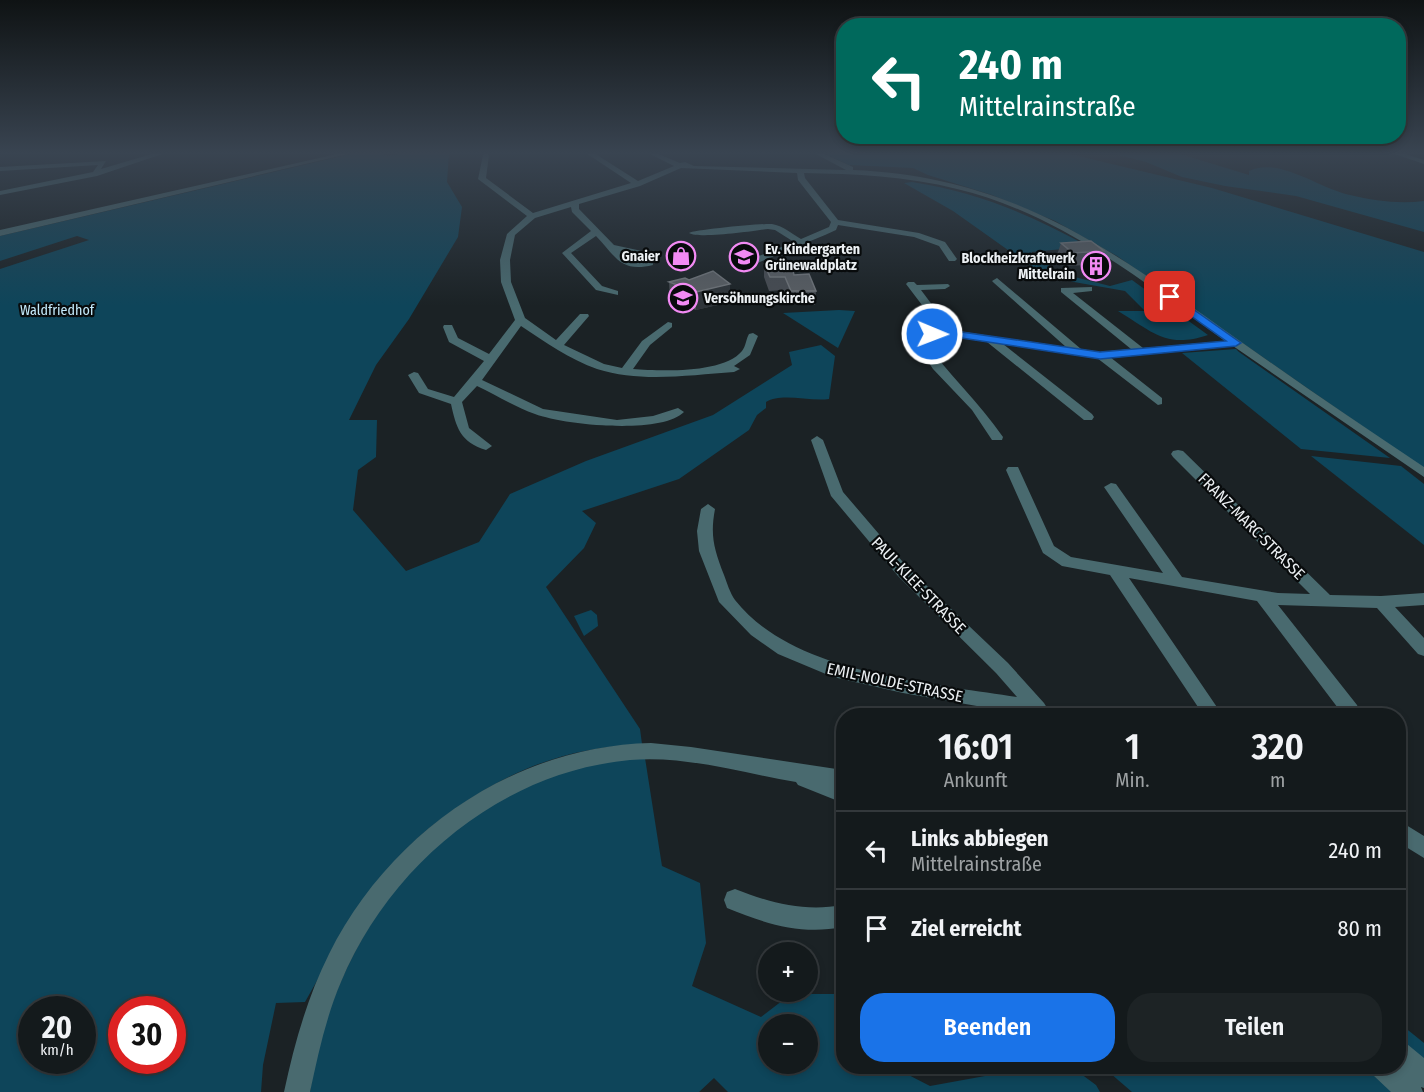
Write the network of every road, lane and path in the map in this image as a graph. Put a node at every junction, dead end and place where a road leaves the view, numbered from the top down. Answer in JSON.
{"nodes":[{"id":1,"x":575,"y":203,"type":"edge"},
{"id":2,"x":123,"y":204,"type":"edge"},
{"id":3,"x":516,"y":204,"type":"edge"},
{"id":4,"x":572,"y":204,"type":"edge"},
{"id":5,"x":821,"y":204,"type":"edge"},
{"id":6,"x":1010,"y":204,"type":"edge"},
{"id":7,"x":532,"y":216,"type":"junction"},
{"id":8,"x":835,"y":222,"type":"junction"},
{"id":9,"x":0,"y":231,"type":"edge"},
{"id":10,"x":597,"y":231,"type":"junction"},
{"id":11,"x":693,"y":233,"type":"dead end"},
{"id":12,"x":800,"y":242,"type":"junction"},
{"id":13,"x":611,"y":247,"type":"dead end"},
{"id":14,"x":952,"y":259,"type":"dead end"},
{"id":15,"x":747,"y":264,"type":"dead end"},
{"id":16,"x":997,"y":281,"type":"dead end"},
{"id":17,"x":945,"y":286,"type":"dead end"},
{"id":18,"x":1089,"y":289,"type":"dead end"},
{"id":19,"x":615,"y":293,"type":"dead end"},
{"id":20,"x":584,"y":316,"type":"dead end"},
{"id":21,"x":520,"y":320,"type":"junction"},
{"id":22,"x":668,"y":325,"type":"dead end"},
{"id":23,"x":448,"y":327,"type":"dead end"},
{"id":24,"x":948,"y":333,"type":"junction"},
{"id":25,"x":753,"y":336,"type":"dead end"},
{"id":26,"x":990,"y":339,"type":"junction"},
{"id":27,"x":1236,"y":343,"type":"junction"},
{"id":28,"x":557,"y":346,"type":"junction"},
{"id":29,"x":1078,"y":352,"type":"junction"},
{"id":30,"x":1141,"y":352,"type":"junction"},
{"id":31,"x":1100,"y":356,"type":"junction"},
{"id":32,"x":490,"y":359,"type":"junction"},
{"id":33,"x":734,"y":369,"type":"dead end"},
{"id":34,"x":715,"y":370,"type":"junction"},
{"id":35,"x":625,"y":372,"type":"junction"},
{"id":36,"x":414,"y":375,"type":"dead end"},
{"id":37,"x":475,"y":381,"type":"junction"},
{"id":38,"x":1158,"y":401,"type":"dead end"},
{"id":39,"x":456,"y":402,"type":"junction"},
{"id":40,"x":678,"y":412,"type":"dead end"},
{"id":41,"x":1088,"y":417,"type":"dead end"},
{"id":42,"x":1361,"y":430,"type":"junction"},
{"id":43,"x":997,"y":437,"type":"dead end"},
{"id":44,"x":817,"y":440,"type":"dead end"},
{"id":45,"x":486,"y":446,"type":"dead end"},
{"id":46,"x":1178,"y":454,"type":"dead end"},
{"id":47,"x":1013,"y":470,"type":"dead end"},
{"id":48,"x":1424,"y":473,"type":"edge"},
{"id":49,"x":1424,"y":481,"type":"edge"},
{"id":50,"x":1111,"y":487,"type":"dead end"},
{"id":51,"x":708,"y":509,"type":"dead end"},
{"id":52,"x":1115,"y":570,"type":"junction"},
{"id":53,"x":1176,"y":580,"type":"junction"},
{"id":54,"x":1262,"y":596,"type":"junction"},
{"id":55,"x":1325,"y":599,"type":"junction"},
{"id":56,"x":1424,"y":599,"type":"edge"},
{"id":57,"x":1381,"y":602,"type":"junction"},
{"id":58,"x":1424,"y":649,"type":"edge"},
{"id":59,"x":1020,"y":708,"type":"edge"},
{"id":60,"x":1037,"y":708,"type":"edge"},
{"id":61,"x":1209,"y":708,"type":"edge"},
{"id":62,"x":1348,"y":708,"type":"edge"},
{"id":63,"x":788,"y":772,"type":"junction"},
{"id":64,"x":836,"y":778,"type":"edge"},
{"id":65,"x":836,"y":791,"type":"edge"},
{"id":66,"x":1406,"y":836,"type":"edge"},
{"id":67,"x":1424,"y":848,"type":"edge"},
{"id":68,"x":735,"y":900,"type":"dead end"},
{"id":69,"x":836,"y":917,"type":"edge"},
{"id":70,"x":1406,"y":1060,"type":"edge"},
{"id":71,"x":1391,"y":1074,"type":"edge"},
{"id":72,"x":1424,"y":1075,"type":"edge"},
{"id":73,"x":297,"y":1092,"type":"edge"},
{"id":74,"x":1410,"y":1092,"type":"edge"}],
"edges":[{"from":1,"to":10,"type":"street"},
{"from":2,"to":9,"type":"street"},
{"from":3,"to":7,"type":"street"},
{"from":4,"to":7,"type":"street"},
{"from":5,"to":8,"type":"street"},
{"from":6,"to":27,"type":"street"},
{"from":7,"to":21,"type":"street"},
{"from":8,"to":12,"type":"street"},
{"from":8,"to":14,"type":"street"},
{"from":10,"to":13,"type":"street"},
{"from":10,"to":19,"type":"street"},
{"from":11,"to":12,"type":"street"},
{"from":12,"to":15,"type":"street"},
{"from":16,"to":29,"type":"street"},
{"from":17,"to":24,"type":"street"},
{"from":18,"to":30,"type":"street"},
{"from":20,"to":28,"type":"street"},
{"from":21,"to":28,"type":"street"},
{"from":21,"to":32,"type":"street"},
{"from":22,"to":35,"type":"street"},
{"from":23,"to":32,"type":"street"},
{"from":24,"to":26,"type":"street"},
{"from":24,"to":43,"type":"street"},
{"from":25,"to":34,"type":"street"},
{"from":26,"to":29,"type":"street"},
{"from":26,"to":41,"type":"street"},
{"from":27,"to":30,"type":"street"},
{"from":27,"to":42,"type":"street"},
{"from":28,"to":35,"type":"street"},
{"from":29,"to":31,"type":"street"},
{"from":30,"to":31,"type":"street"},
{"from":31,"to":38,"type":"street"},
{"from":32,"to":37,"type":"street"},
{"from":33,"to":34,"type":"street"},
{"from":34,"to":35,"type":"street"},
{"from":36,"to":39,"type":"street"},
{"from":37,"to":39,"type":"street"},
{"from":37,"to":40,"type":"street"},
{"from":39,"to":45,"type":"street"},
{"from":42,"to":48,"type":"street"},
{"from":42,"to":49,"type":"street"},
{"from":44,"to":60,"type":"street","name":"PAUL-KLEE-STRASSE"},
{"from":46,"to":55,"type":"street","name":"FRANZ-MARC-STRASSE"},
{"from":47,"to":52,"type":"street","name":"FRANZ-MARC-STRASSE"},
{"from":50,"to":53,"type":"street"},
{"from":51,"to":59,"type":"street","name":"EMIL-NOLDE-STRASSE"},
{"from":52,"to":53,"type":"street","name":"FRANZ-MARC-STRASSE"},
{"from":52,"to":61,"type":"street"},
{"from":53,"to":54,"type":"street","name":"FRANZ-MARC-STRASSE"},
{"from":54,"to":55,"type":"street","name":"FRANZ-MARC-STRASSE"},
{"from":54,"to":62,"type":"street"},
{"from":55,"to":57,"type":"street","name":"FRANZ-MARC-STRASSE"},
{"from":56,"to":57,"type":"street","name":"FRANZ-MARC-STRASSE"},
{"from":57,"to":58,"type":"street"},
{"from":63,"to":64,"type":"street"},
{"from":63,"to":65,"type":"street"},
{"from":63,"to":73,"type":"street"},
{"from":66,"to":67,"type":"street"},
{"from":68,"to":69,"type":"street"},
{"from":70,"to":72,"type":"street"},
{"from":71,"to":74,"type":"street"}]}
